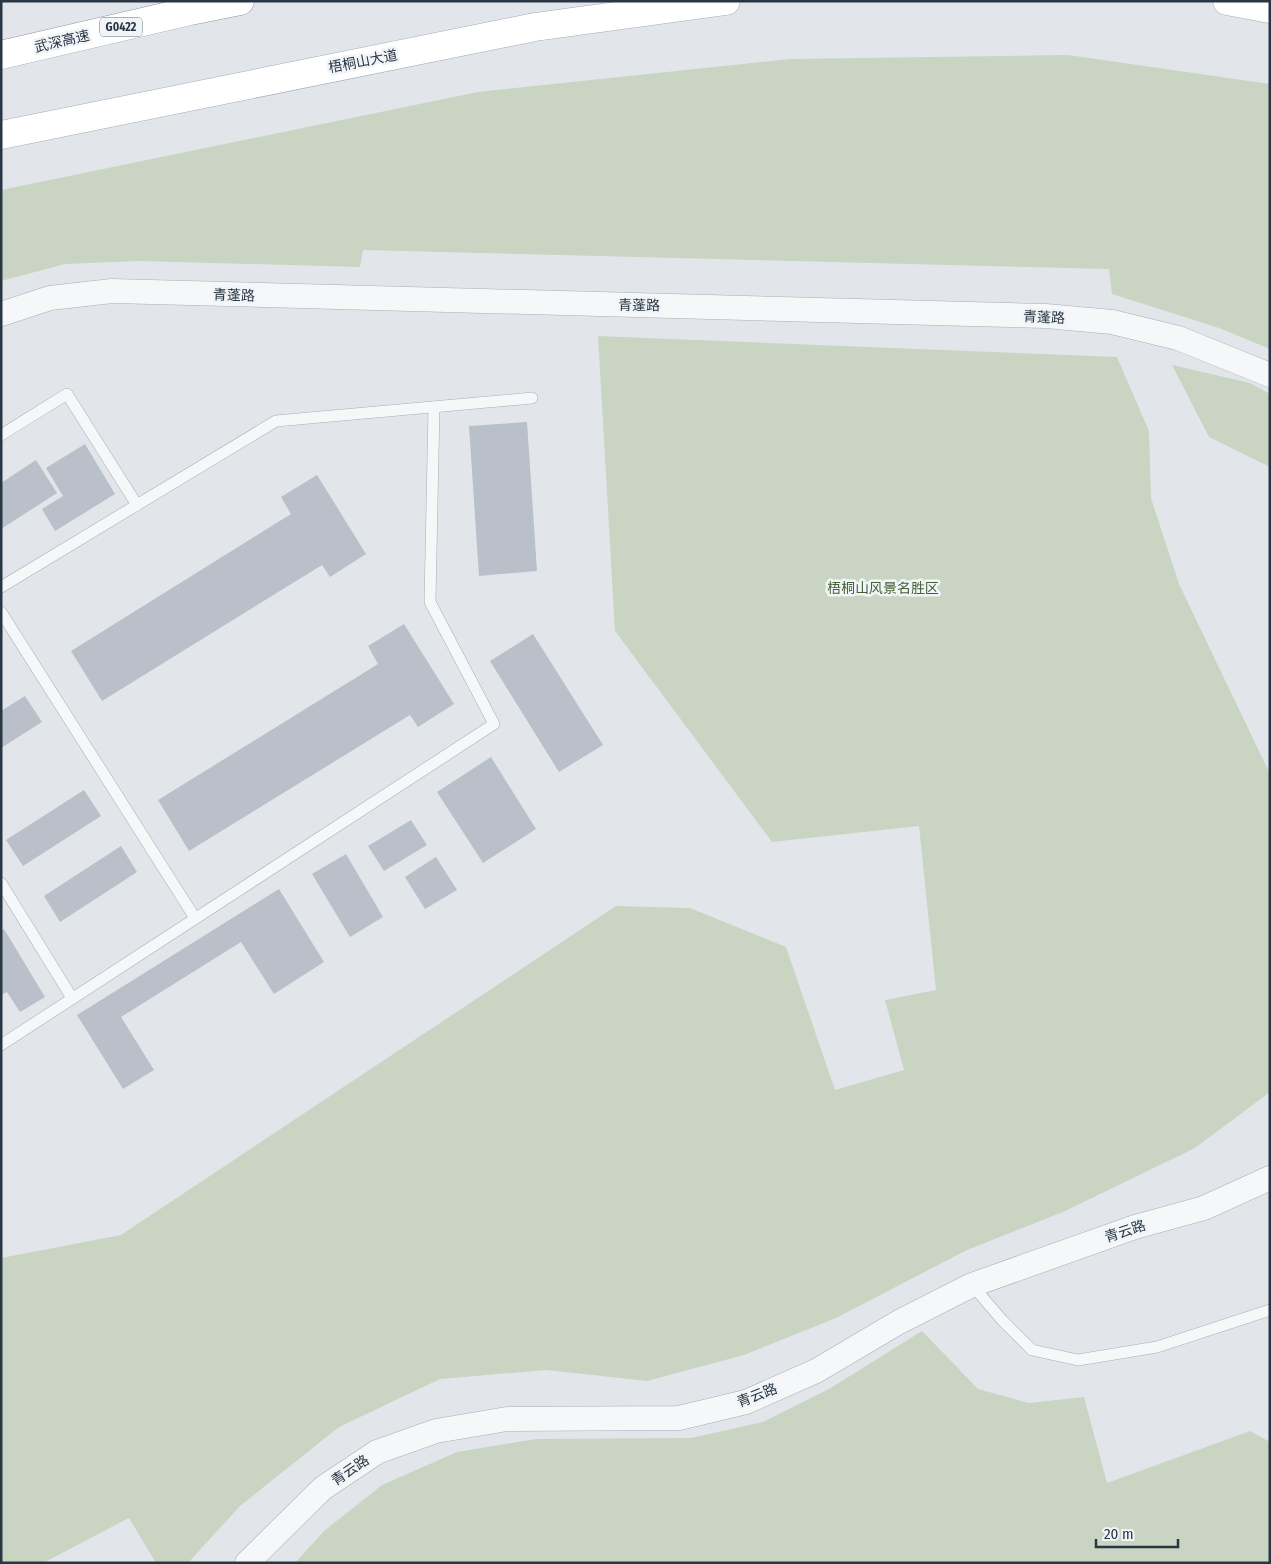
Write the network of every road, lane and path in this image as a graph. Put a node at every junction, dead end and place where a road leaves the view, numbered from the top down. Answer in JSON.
{"nodes":[{"id":1,"x":240,"y":1,"type":"edge"},
{"id":2,"x":726,"y":1,"type":"edge"},
{"id":3,"x":1227,"y":1,"type":"edge"},
{"id":4,"x":1270,"y":9,"type":"edge"},
{"id":5,"x":1,"y":55,"type":"edge"},
{"id":6,"x":1,"y":135,"type":"edge"},
{"id":7,"x":1,"y":314,"type":"edge"},
{"id":8,"x":1270,"y":375,"type":"edge"},
{"id":9,"x":532,"y":398,"type":"dead end"},
{"id":10,"x":434,"y":407,"type":"junction"},
{"id":11,"x":1,"y":435,"type":"edge"},
{"id":12,"x":137,"y":505,"type":"junction"},
{"id":13,"x":1,"y":587,"type":"edge"},
{"id":14,"x":1,"y":612,"type":"edge"},
{"id":15,"x":1,"y":883,"type":"edge"},
{"id":16,"x":195,"y":918,"type":"junction"},
{"id":17,"x":72,"y":998,"type":"junction"},
{"id":18,"x":1,"y":1045,"type":"edge"},
{"id":19,"x":1270,"y":1178,"type":"edge"},
{"id":20,"x":972,"y":1285,"type":"junction"},
{"id":21,"x":1270,"y":1310,"type":"edge"},
{"id":22,"x":247,"y":1563,"type":"edge"}],
"edges":[{"from":1,"to":5,"type":"main road","name":"武深高速","number":"G0422"},
{"from":2,"to":6,"type":"main road","name":"梧桐山大道"},
{"from":3,"to":4,"type":"main road"},
{"from":7,"to":8,"type":"street","name":"青蓬路"},
{"from":9,"to":10,"type":"lane"},
{"from":10,"to":12,"type":"lane"},
{"from":10,"to":16,"type":"lane"},
{"from":11,"to":12,"type":"lane"},
{"from":12,"to":13,"type":"lane"},
{"from":14,"to":16,"type":"lane"},
{"from":15,"to":17,"type":"lane"},
{"from":16,"to":17,"type":"lane"},
{"from":17,"to":18,"type":"lane"},
{"from":19,"to":20,"type":"street","name":"青云路"},
{"from":20,"to":21,"type":"lane"},
{"from":20,"to":22,"type":"street","name":"青云路"}]}
